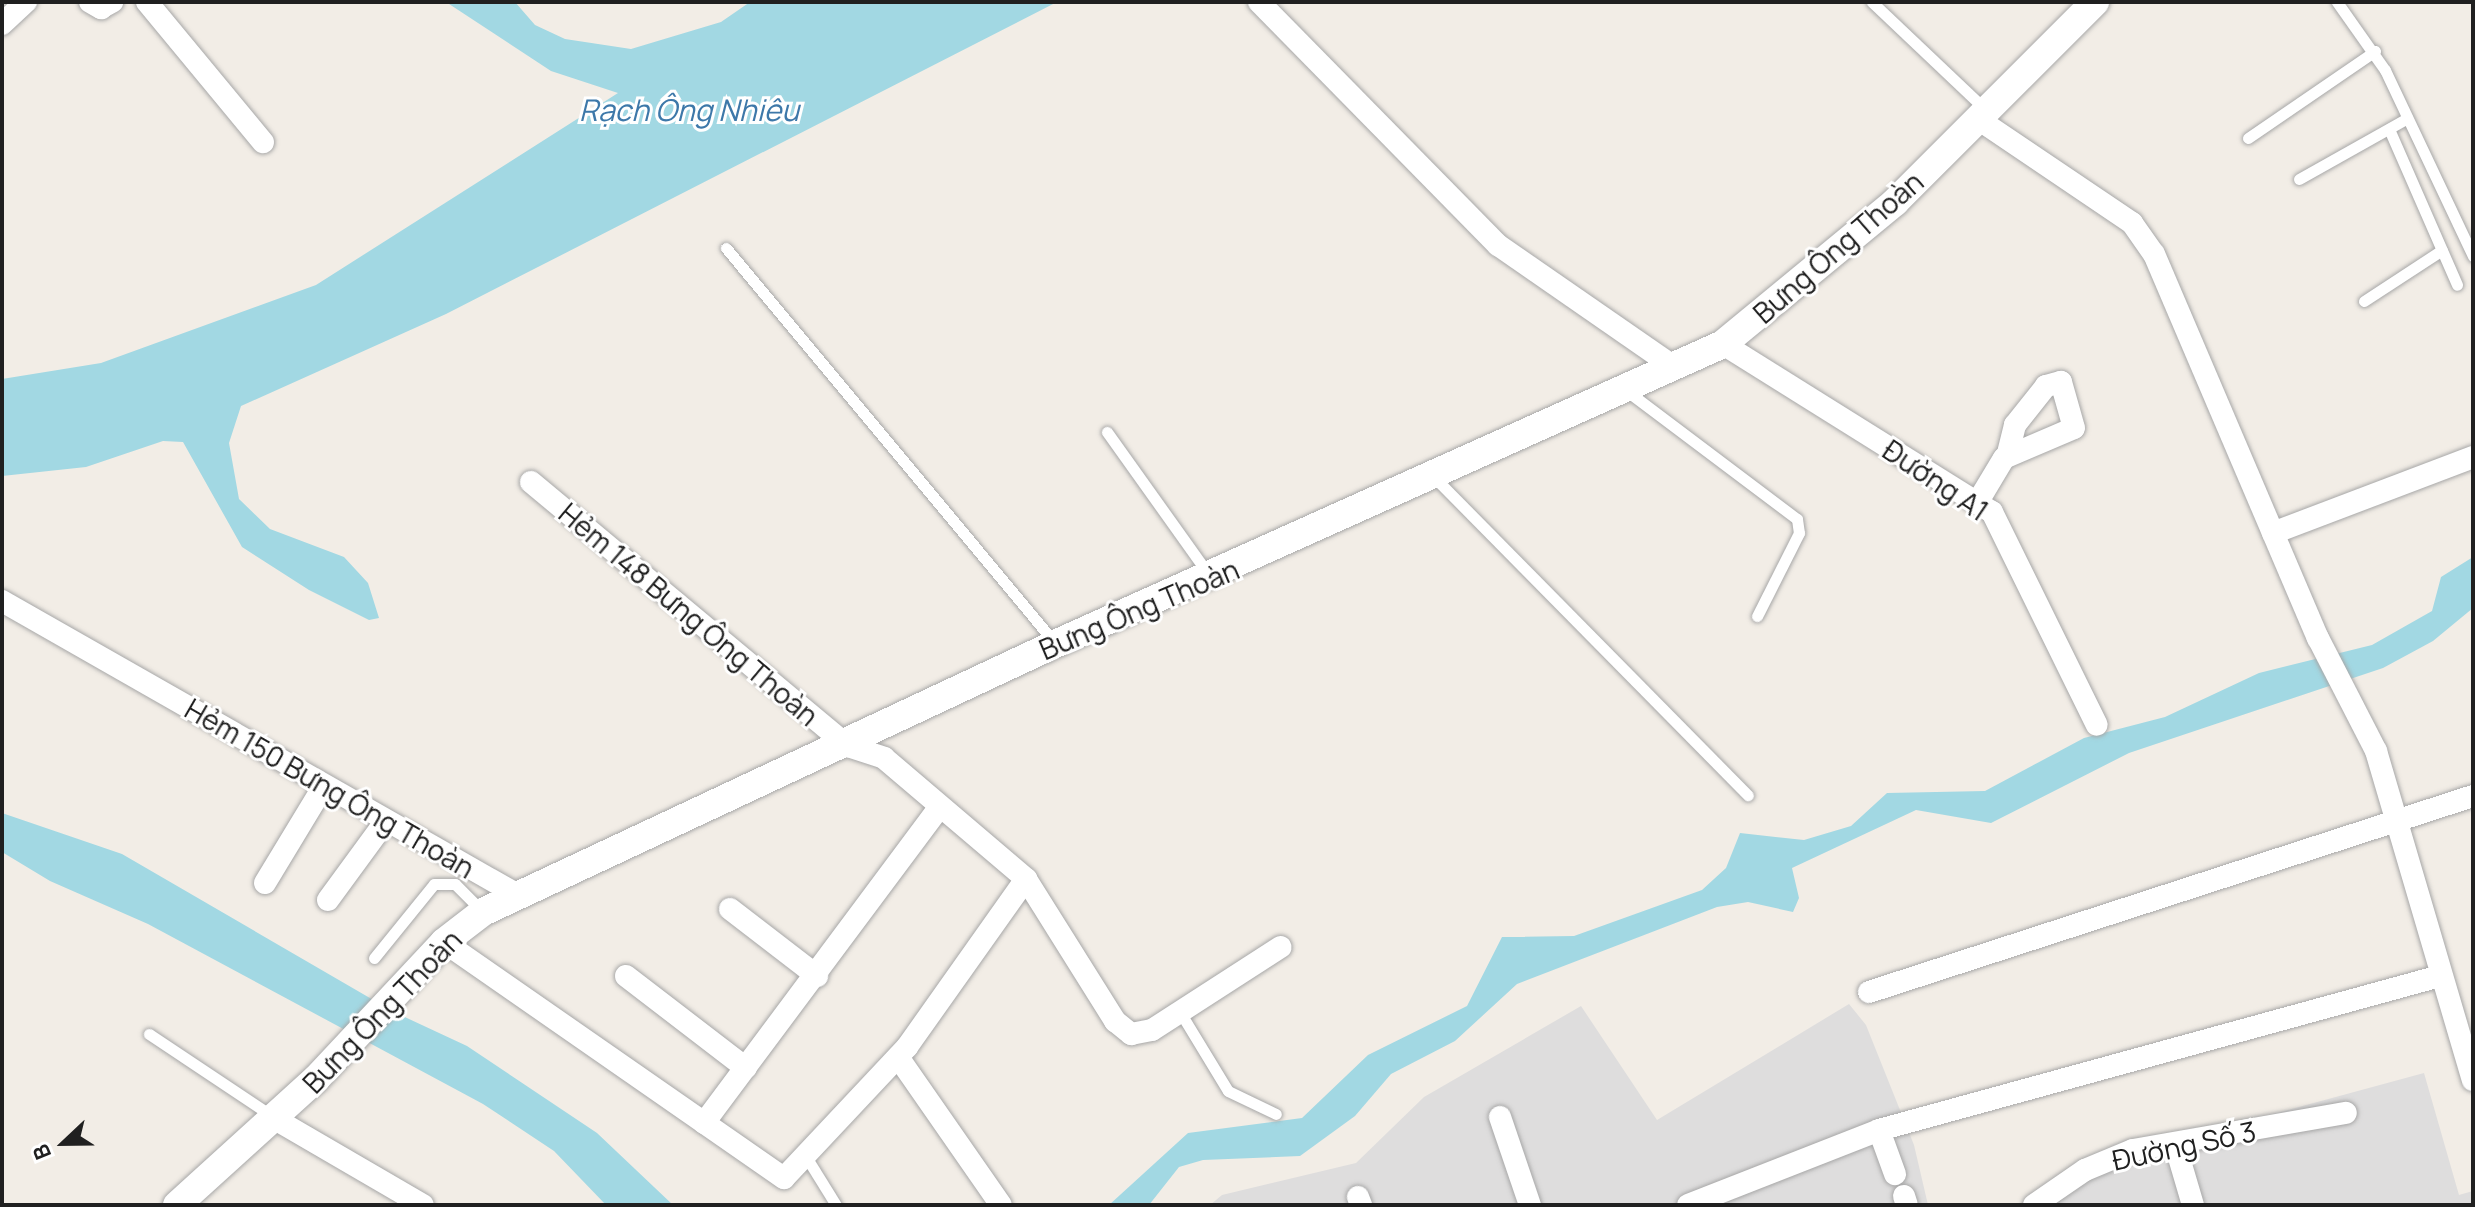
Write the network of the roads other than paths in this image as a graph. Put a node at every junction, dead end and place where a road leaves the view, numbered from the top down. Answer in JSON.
{"nodes":[{"id":1,"x":26,"y":2,"type":"edge"},
{"id":2,"x":90,"y":2,"type":"edge"},
{"id":3,"x":112,"y":2,"type":"edge"},
{"id":4,"x":147,"y":2,"type":"edge"},
{"id":5,"x":1259,"y":2,"type":"edge"},
{"id":6,"x":1872,"y":2,"type":"edge"},
{"id":7,"x":2095,"y":2,"type":"edge"},
{"id":8,"x":2337,"y":2,"type":"edge"},
{"id":9,"x":2,"y":24,"type":"edge"},
{"id":10,"x":2375,"y":51,"type":"junction"},
{"id":11,"x":1982,"y":115,"type":"junction"},
{"id":12,"x":2406,"y":119,"type":"junction"},
{"id":13,"x":2389,"y":129,"type":"junction"},
{"id":14,"x":2248,"y":138,"type":"dead end"},
{"id":15,"x":263,"y":142,"type":"dead end"},
{"id":16,"x":2299,"y":179,"type":"dead end"},
{"id":17,"x":726,"y":248,"type":"dead end"},
{"id":18,"x":2442,"y":250,"type":"junction"},
{"id":19,"x":2473,"y":256,"type":"edge"},
{"id":20,"x":2457,"y":285,"type":"dead end"},
{"id":21,"x":2364,"y":301,"type":"dead end"},
{"id":22,"x":1723,"y":344,"type":"junction"},
{"id":23,"x":1674,"y":367,"type":"junction"},
{"id":24,"x":1627,"y":391,"type":"junction"},
{"id":25,"x":1107,"y":432,"type":"dead end"},
{"id":26,"x":2007,"y":456,"type":"dead end"},
{"id":27,"x":2473,"y":457,"type":"edge"},
{"id":28,"x":1434,"y":477,"type":"junction"},
{"id":29,"x":531,"y":482,"type":"dead end"},
{"id":30,"x":1977,"y":503,"type":"junction"},
{"id":31,"x":2273,"y":533,"type":"junction"},
{"id":32,"x":1211,"y":579,"type":"junction"},
{"id":33,"x":2,"y":601,"type":"edge"},
{"id":34,"x":1757,"y":616,"type":"dead end"},
{"id":35,"x":1055,"y":644,"type":"junction"},
{"id":36,"x":2097,"y":725,"type":"dead end"},
{"id":37,"x":848,"y":746,"type":"junction"},
{"id":38,"x":322,"y":789,"type":"junction"},
{"id":39,"x":1748,"y":795,"type":"dead end"},
{"id":40,"x":2473,"y":796,"type":"edge"},
{"id":41,"x":937,"y":810,"type":"junction"},
{"id":42,"x":2398,"y":821,"type":"junction"},
{"id":43,"x":385,"y":822,"type":"junction"},
{"id":44,"x":1026,"y":879,"type":"junction"},
{"id":45,"x":265,"y":883,"type":"dead end"},
{"id":46,"x":516,"y":894,"type":"junction"},
{"id":47,"x":328,"y":900,"type":"dead end"},
{"id":48,"x":730,"y":909,"type":"dead end"},
{"id":49,"x":483,"y":912,"type":"junction"},
{"id":50,"x":444,"y":942,"type":"junction"},
{"id":51,"x":1281,"y":947,"type":"dead end"},
{"id":52,"x":374,"y":958,"type":"dead end"},
{"id":53,"x":626,"y":976,"type":"dead end"},
{"id":54,"x":817,"y":976,"type":"junction"},
{"id":55,"x":2440,"y":976,"type":"junction"},
{"id":56,"x":1869,"y":992,"type":"dead end"},
{"id":57,"x":1180,"y":1012,"type":"junction"},
{"id":58,"x":149,"y":1034,"type":"dead end"},
{"id":59,"x":898,"y":1057,"type":"junction"},
{"id":60,"x":746,"y":1068,"type":"junction"},
{"id":61,"x":2473,"y":1080,"type":"edge"},
{"id":62,"x":2346,"y":1113,"type":"dead end"},
{"id":63,"x":1276,"y":1114,"type":"dead end"},
{"id":64,"x":1500,"y":1117,"type":"dead end"},
{"id":65,"x":275,"y":1119,"type":"junction"},
{"id":66,"x":704,"y":1123,"type":"junction"},
{"id":67,"x":1879,"y":1130,"type":"junction"},
{"id":68,"x":2175,"y":1144,"type":"junction"},
{"id":69,"x":805,"y":1155,"type":"junction"},
{"id":70,"x":1895,"y":1174,"type":"dead end"},
{"id":71,"x":179,"y":1205,"type":"edge"},
{"id":72,"x":423,"y":1205,"type":"edge"},
{"id":73,"x":836,"y":1205,"type":"edge"},
{"id":74,"x":1001,"y":1205,"type":"edge"},
{"id":75,"x":1530,"y":1205,"type":"edge"},
{"id":76,"x":1688,"y":1205,"type":"edge"},
{"id":77,"x":2034,"y":1205,"type":"edge"},
{"id":78,"x":2193,"y":1205,"type":"edge"}],
"edges":[{"from":1,"to":9,"type":"street"},
{"from":2,"to":3,"type":"street"},
{"from":4,"to":15,"type":"street"},
{"from":5,"to":23,"type":"street"},
{"from":6,"to":11,"type":"lane"},
{"from":7,"to":11,"type":"street","name":"Bưng Ông Thoàn"},
{"from":8,"to":10,"type":"lane"},
{"from":10,"to":12,"type":"lane"},
{"from":10,"to":14,"type":"lane"},
{"from":11,"to":22,"type":"street","name":"Bưng Ông Thoàn"},
{"from":11,"to":31,"type":"street"},
{"from":12,"to":13,"type":"lane"},
{"from":12,"to":19,"type":"lane"},
{"from":13,"to":16,"type":"lane"},
{"from":13,"to":18,"type":"lane"},
{"from":17,"to":35,"type":"lane"},
{"from":18,"to":20,"type":"lane"},
{"from":18,"to":21,"type":"lane"},
{"from":22,"to":23,"type":"street","name":"Bưng Ông Thoàn"},
{"from":22,"to":30,"type":"street","name":"Đường A1"},
{"from":23,"to":24,"type":"street","name":"Bưng Ông Thoàn"},
{"from":24,"to":28,"type":"street","name":"Bưng Ông Thoàn"},
{"from":24,"to":34,"type":"lane"},
{"from":25,"to":32,"type":"lane"},
{"from":26,"to":30,"type":"street"},
{"from":27,"to":31,"type":"street"},
{"from":28,"to":32,"type":"street","name":"Bưng Ông Thoàn"},
{"from":28,"to":39,"type":"lane"},
{"from":29,"to":37,"type":"street","name":"Hẻm 148 Bưng Ông Thoàn"},
{"from":30,"to":36,"type":"street","name":"Đường A1"},
{"from":31,"to":42,"type":"street"},
{"from":32,"to":35,"type":"street","name":"Bưng Ông Thoàn"},
{"from":33,"to":38,"type":"street","name":"Hẻm 150 Bưng Ông Thoàn"},
{"from":35,"to":37,"type":"street","name":"Bưng Ông Thoàn"},
{"from":37,"to":41,"type":"street"},
{"from":37,"to":46,"type":"street","name":"Bưng Ông Thoàn"},
{"from":38,"to":43,"type":"street","name":"Hẻm 150 Bưng Ông Thoàn"},
{"from":38,"to":45,"type":"street"},
{"from":40,"to":42,"type":"street"},
{"from":41,"to":44,"type":"street"},
{"from":41,"to":54,"type":"street"},
{"from":42,"to":55,"type":"street"},
{"from":42,"to":56,"type":"street"},
{"from":43,"to":46,"type":"street","name":"Hẻm 150 Bưng Ông Thoàn"},
{"from":43,"to":47,"type":"street"},
{"from":44,"to":57,"type":"street"},
{"from":44,"to":59,"type":"street"},
{"from":46,"to":49,"type":"street","name":"Bưng Ông Thoàn"},
{"from":48,"to":54,"type":"street"},
{"from":49,"to":50,"type":"street","name":"Bưng Ông Thoàn"},
{"from":49,"to":52,"type":"lane"},
{"from":50,"to":65,"type":"street","name":"Bưng Ông Thoàn"},
{"from":50,"to":66,"type":"street"},
{"from":51,"to":57,"type":"street"},
{"from":53,"to":60,"type":"street"},
{"from":54,"to":60,"type":"street"},
{"from":55,"to":61,"type":"street"},
{"from":55,"to":67,"type":"street"},
{"from":57,"to":63,"type":"lane"},
{"from":58,"to":65,"type":"lane"},
{"from":59,"to":69,"type":"street"},
{"from":59,"to":74,"type":"street"},
{"from":60,"to":66,"type":"street"},
{"from":62,"to":68,"type":"street","name":"Đường Số 3"},
{"from":64,"to":75,"type":"street"},
{"from":65,"to":71,"type":"street","name":"Bưng Ông Thoàn"},
{"from":65,"to":72,"type":"street"},
{"from":66,"to":69,"type":"street"},
{"from":67,"to":70,"type":"street"},
{"from":67,"to":76,"type":"street"},
{"from":68,"to":77,"type":"street","name":"Đường Số 3"},
{"from":68,"to":78,"type":"street"},
{"from":69,"to":73,"type":"lane"}]}
